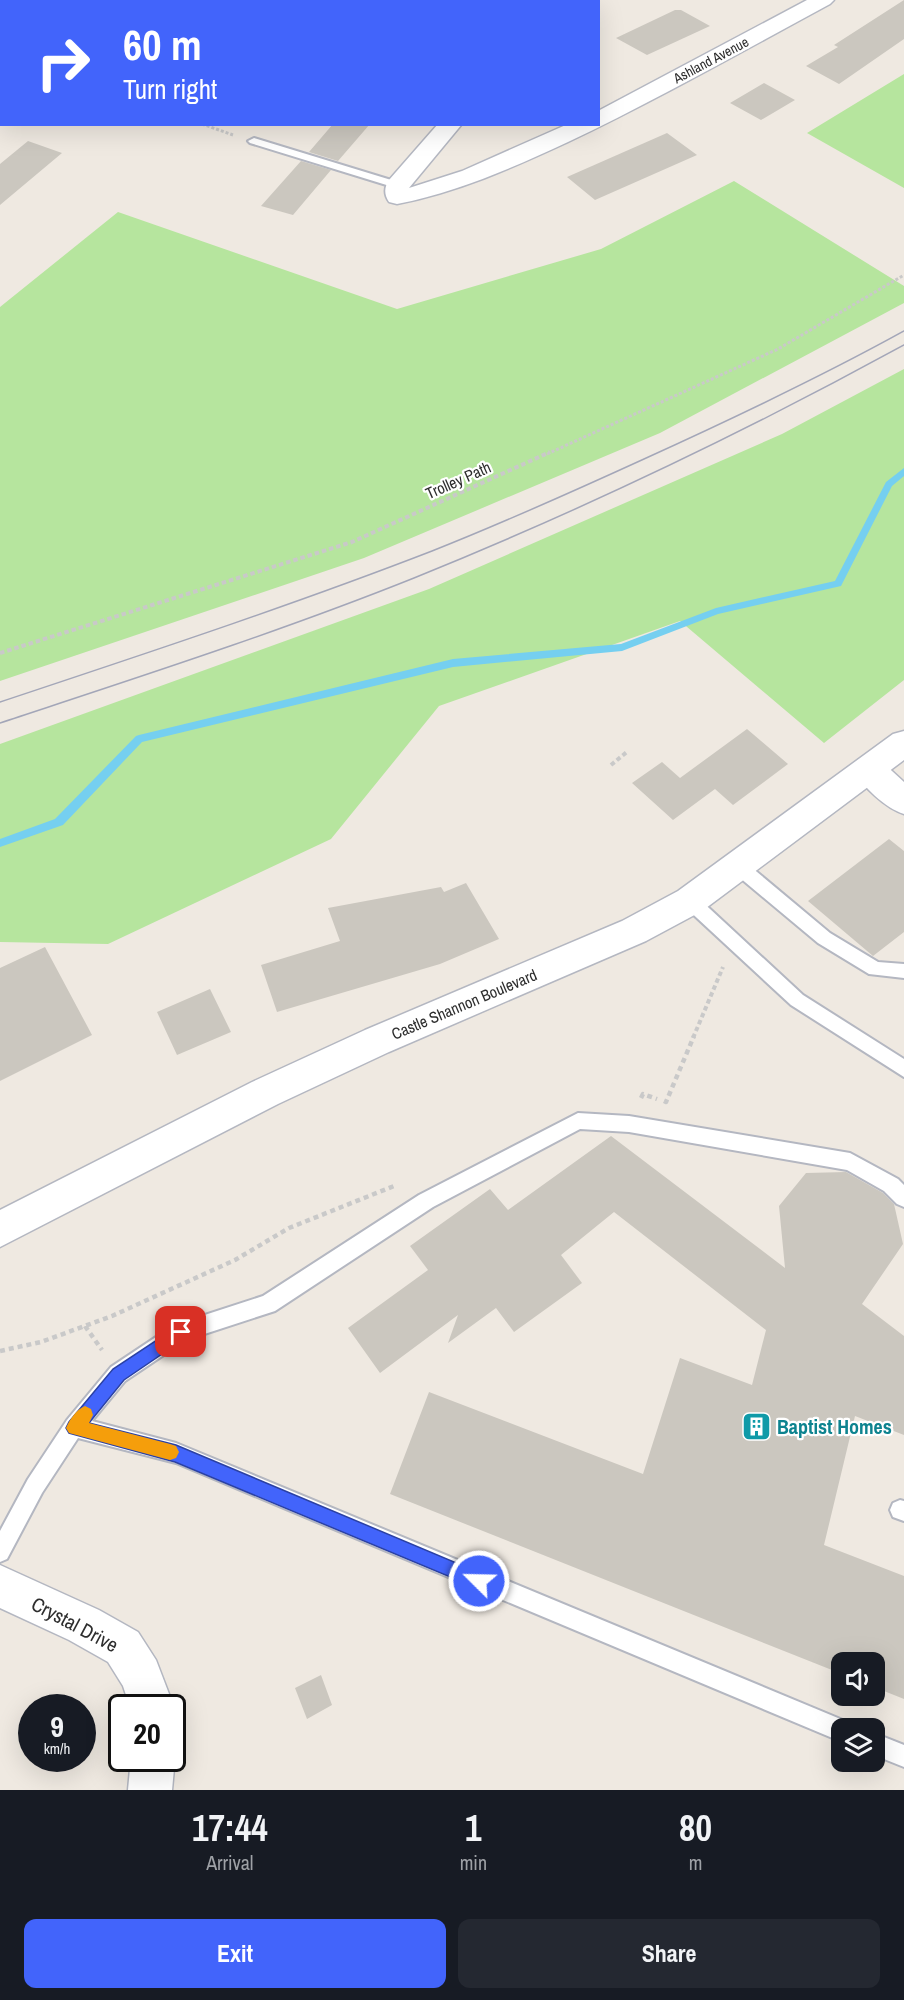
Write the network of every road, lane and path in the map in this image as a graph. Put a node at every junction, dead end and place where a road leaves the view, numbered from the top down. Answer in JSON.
{"nodes":[{"id":1,"x":822,"y":0,"type":"edge"},
{"id":2,"x":600,"y":119,"type":"edge"},
{"id":3,"x":208,"y":126,"type":"edge"},
{"id":4,"x":449,"y":126,"type":"edge"},
{"id":5,"x":583,"y":126,"type":"edge"},
{"id":6,"x":254,"y":141,"type":"joint"},
{"id":7,"x":397,"y":191,"type":"junction"},
{"id":8,"x":904,"y":275,"type":"edge"},
{"id":9,"x":0,"y":653,"type":"edge"},
{"id":10,"x":904,"y":743,"type":"edge"},
{"id":11,"x":628,"y":751,"type":"dead end"},
{"id":12,"x":611,"y":765,"type":"dead end"},
{"id":13,"x":869,"y":770,"type":"junction"},
{"id":14,"x":904,"y":801,"type":"edge"},
{"id":15,"x":739,"y":867,"type":"junction"},
{"id":16,"x":690,"y":901,"type":"junction"},
{"id":17,"x":715,"y":958,"type":"dead end"},
{"id":18,"x":904,"y":971,"type":"edge"},
{"id":19,"x":904,"y":1069,"type":"edge"},
{"id":20,"x":629,"y":1124,"type":"junction"},
{"id":21,"x":904,"y":1198,"type":"edge"},
{"id":22,"x":426,"y":1201,"type":"junction"},
{"id":23,"x":0,"y":1229,"type":"edge"},
{"id":24,"x":0,"y":1351,"type":"edge"},
{"id":25,"x":74,"y":1428,"type":"junction"},
{"id":26,"x":0,"y":1552,"type":"edge"},
{"id":27,"x":0,"y":1586,"type":"edge"},
{"id":28,"x":147,"y":1694,"type":"edge"},
{"id":29,"x":831,"y":1726,"type":"edge"},
{"id":30,"x":885,"y":1748,"type":"edge"},
{"id":31,"x":904,"y":1756,"type":"edge"},
{"id":32,"x":152,"y":1772,"type":"edge"},
{"id":33,"x":150,"y":1790,"type":"edge"}],
"edges":[{"from":1,"to":2,"type":"street","name":"Ashland Avenue"},
{"from":3,"to":6,"type":"path"},
{"from":4,"to":7,"type":"street"},
{"from":5,"to":7,"type":"street"},
{"from":6,"to":7,"type":"lane"},
{"from":8,"to":9,"type":"path","name":"Trolley Path"},
{"from":10,"to":13,"type":"street","name":"Castle Shannon Boulevard"},
{"from":11,"to":12,"type":"path"},
{"from":13,"to":14,"type":"street"},
{"from":13,"to":15,"type":"street","name":"Castle Shannon Boulevard"},
{"from":15,"to":16,"type":"street","name":"Castle Shannon Boulevard"},
{"from":15,"to":18,"type":"lane"},
{"from":16,"to":19,"type":"lane"},
{"from":16,"to":23,"type":"street","name":"Castle Shannon Boulevard"},
{"from":17,"to":20,"type":"path"},
{"from":20,"to":21,"type":"lane"},
{"from":20,"to":22,"type":"lane"},
{"from":22,"to":24,"type":"path"},
{"from":22,"to":25,"type":"lane"},
{"from":25,"to":26,"type":"lane"},
{"from":25,"to":29,"type":"lane"},
{"from":27,"to":28,"type":"street","name":"Crystal Drive"},
{"from":30,"to":31,"type":"lane"},
{"from":32,"to":33,"type":"street"}]}
